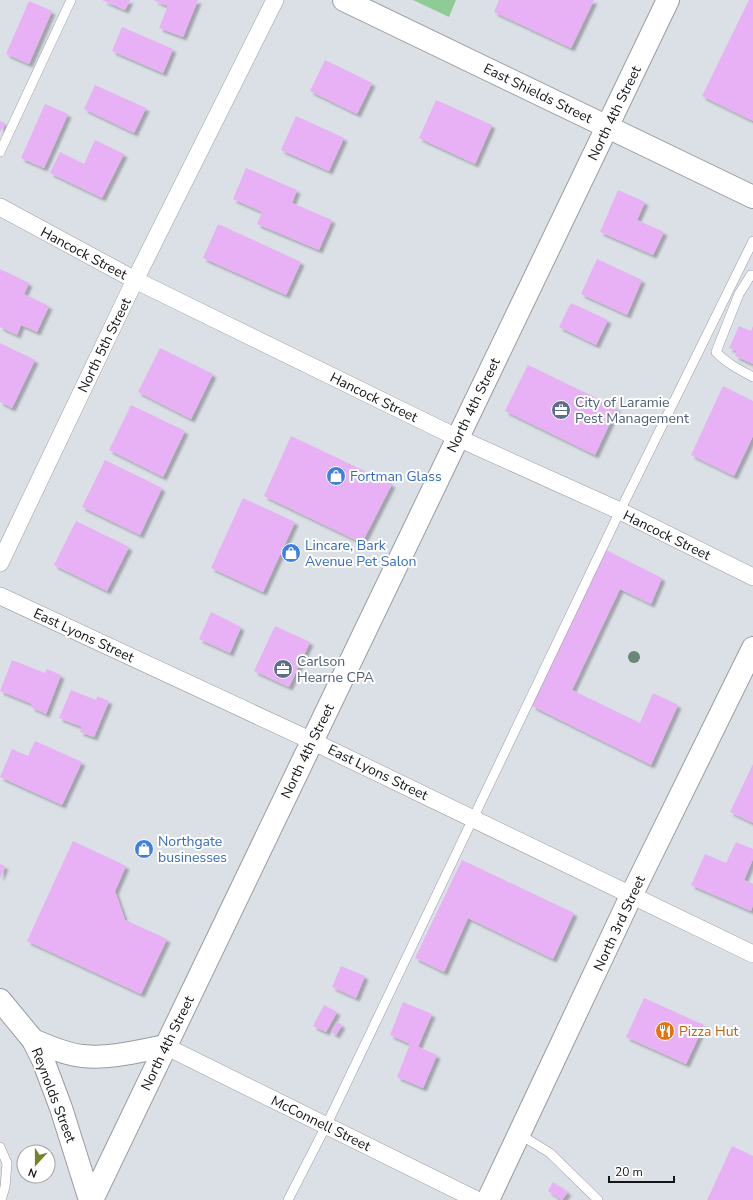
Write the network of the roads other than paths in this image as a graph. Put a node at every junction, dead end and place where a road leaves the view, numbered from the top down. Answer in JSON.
{"nodes":[{"id":1,"x":71,"y":0,"type":"edge"},
{"id":2,"x":275,"y":0,"type":"edge"},
{"id":3,"x":344,"y":0,"type":"edge"},
{"id":4,"x":668,"y":0,"type":"edge"},
{"id":5,"x":608,"y":127,"type":"junction"},
{"id":6,"x":0,"y":152,"type":"edge"},
{"id":7,"x":753,"y":197,"type":"edge"},
{"id":8,"x":0,"y":208,"type":"edge"},
{"id":9,"x":753,"y":241,"type":"edge"},
{"id":10,"x":753,"y":275,"type":"edge"},
{"id":11,"x":135,"y":280,"type":"junction"},
{"id":12,"x":753,"y":377,"type":"edge"},
{"id":13,"x":458,"y":438,"type":"junction"},
{"id":14,"x":620,"y":511,"type":"junction"},
{"id":15,"x":0,"y":563,"type":"edge"},
{"id":16,"x":753,"y":576,"type":"edge"},
{"id":17,"x":0,"y":596,"type":"edge"},
{"id":18,"x":753,"y":648,"type":"edge"},
{"id":19,"x":312,"y":741,"type":"junction"},
{"id":20,"x":472,"y":818,"type":"junction"},
{"id":21,"x":631,"y":896,"type":"junction"},
{"id":22,"x":753,"y":954,"type":"edge"},
{"id":23,"x":0,"y":1000,"type":"edge"},
{"id":24,"x":33,"y":1040,"type":"junction"},
{"id":25,"x":166,"y":1046,"type":"junction"},
{"id":26,"x":326,"y":1126,"type":"junction"},
{"id":27,"x":519,"y":1134,"type":"junction"},
{"id":28,"x":0,"y":1147,"type":"edge"},
{"id":29,"x":1,"y":1200,"type":"edge"},
{"id":30,"x":91,"y":1200,"type":"edge"},
{"id":31,"x":288,"y":1200,"type":"edge"},
{"id":32,"x":477,"y":1200,"type":"edge"},
{"id":33,"x":488,"y":1200,"type":"edge"},
{"id":34,"x":598,"y":1200,"type":"edge"}],
"edges":[{"from":1,"to":6,"type":"lane"},
{"from":2,"to":11,"type":"street","name":"North 5th Street"},
{"from":3,"to":5,"type":"street","name":"East Shields Street"},
{"from":4,"to":5,"type":"street","name":"North 4th Street"},
{"from":5,"to":7,"type":"street","name":"East Shields Street"},
{"from":5,"to":13,"type":"street","name":"North 4th Street"},
{"from":8,"to":11,"type":"street","name":"Hancock Street"},
{"from":9,"to":14,"type":"lane"},
{"from":10,"to":12,"type":"lane"},
{"from":11,"to":13,"type":"street","name":"Hancock Street"},
{"from":11,"to":15,"type":"street","name":"North 5th Street"},
{"from":13,"to":14,"type":"street","name":"Hancock Street"},
{"from":13,"to":19,"type":"street","name":"North 4th Street"},
{"from":14,"to":16,"type":"street","name":"Hancock Street"},
{"from":14,"to":20,"type":"lane"},
{"from":17,"to":19,"type":"street","name":"East Lyons Street"},
{"from":18,"to":21,"type":"street","name":"North 3rd Street"},
{"from":19,"to":20,"type":"street","name":"East Lyons Street"},
{"from":19,"to":25,"type":"street","name":"North 4th Street"},
{"from":20,"to":21,"type":"street","name":"East Lyons Street"},
{"from":20,"to":26,"type":"lane"},
{"from":21,"to":22,"type":"street","name":"East Lyons Street"},
{"from":21,"to":27,"type":"street","name":"North 3rd Street"},
{"from":23,"to":24,"type":"street","name":"Reynolds Street"},
{"from":24,"to":25,"type":"street"},
{"from":24,"to":30,"type":"street","name":"Reynolds Street"},
{"from":25,"to":26,"type":"street","name":"McConnell Street"},
{"from":25,"to":30,"type":"street","name":"North 4th Street"},
{"from":26,"to":31,"type":"lane"},
{"from":26,"to":32,"type":"street","name":"McConnell Street"},
{"from":27,"to":33,"type":"street","name":"North 3rd Street"},
{"from":27,"to":34,"type":"lane"},
{"from":28,"to":29,"type":"lane"}]}
